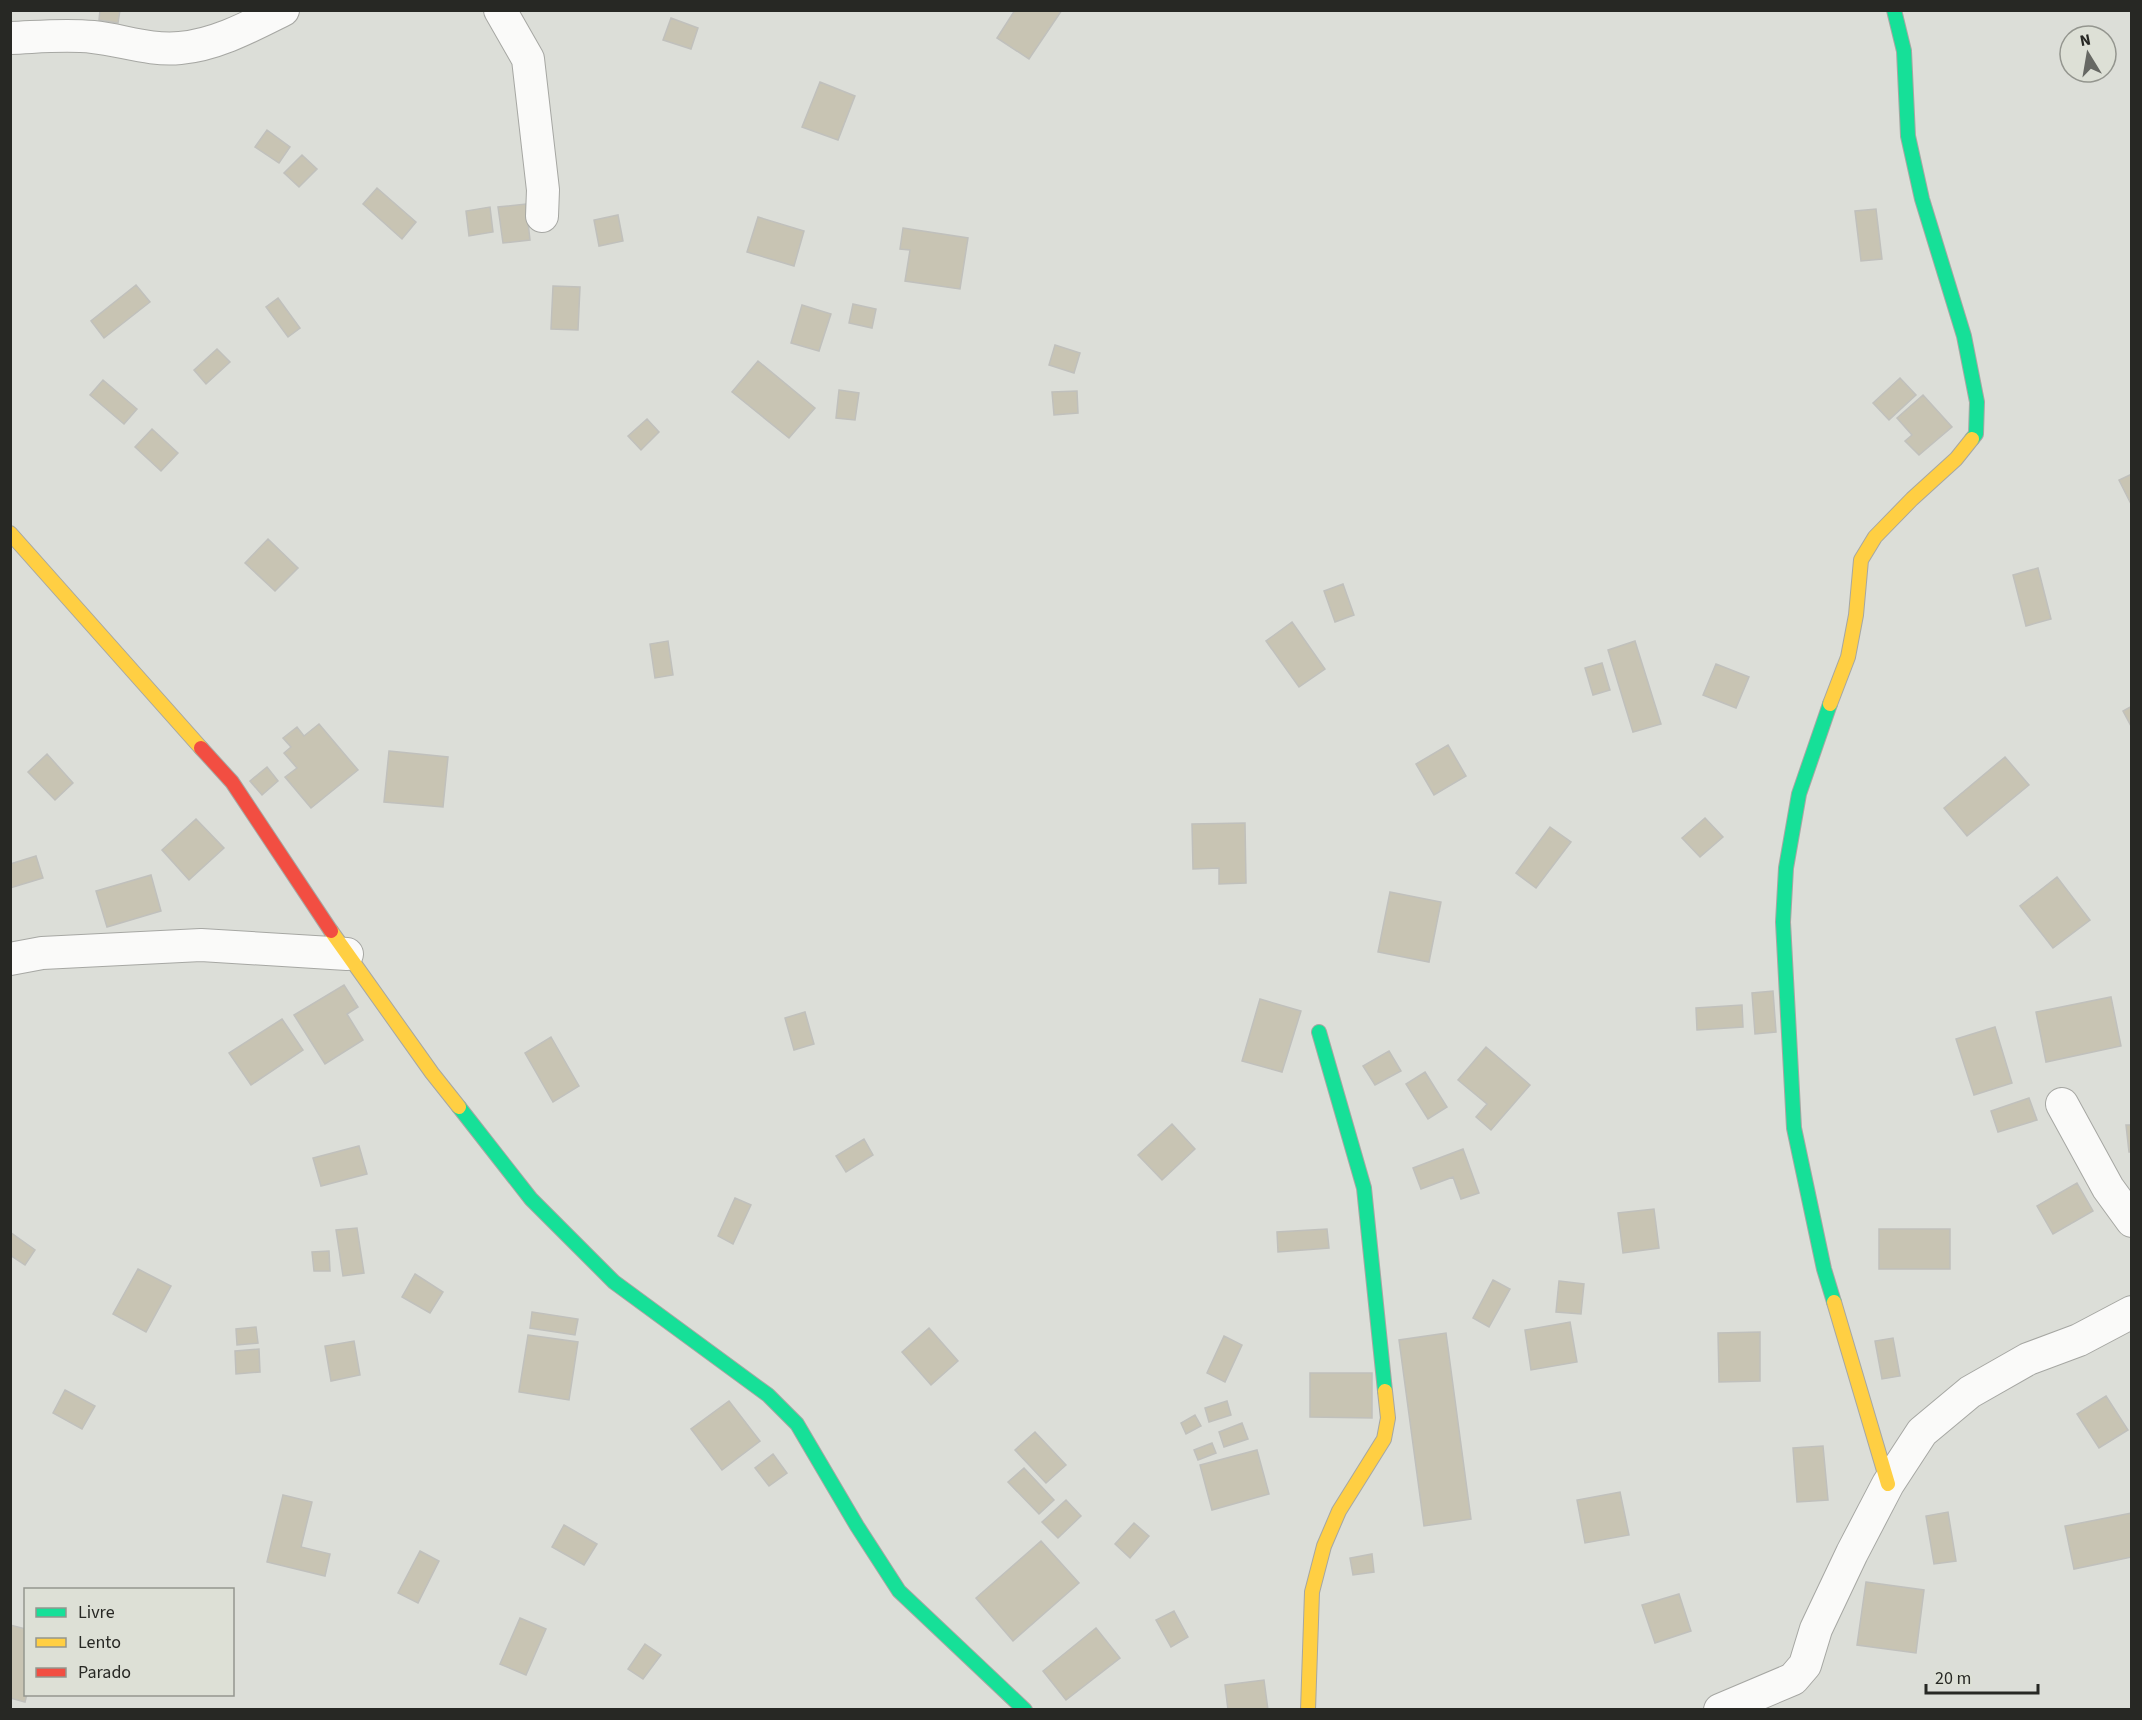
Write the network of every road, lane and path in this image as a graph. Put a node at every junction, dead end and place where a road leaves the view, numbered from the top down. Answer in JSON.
{"nodes":[{"id":1,"x":284,"y":10,"type":"edge"},
{"id":2,"x":500,"y":10,"type":"edge"},
{"id":3,"x":1893,"y":10,"type":"edge"},
{"id":4,"x":10,"y":38,"type":"edge"},
{"id":5,"x":542,"y":216,"type":"dead end"},
{"id":6,"x":10,"y":533,"type":"edge"},
{"id":7,"x":347,"y":954,"type":"junction"},
{"id":8,"x":10,"y":959,"type":"edge"},
{"id":9,"x":1319,"y":1032,"type":"dead end"},
{"id":10,"x":2061,"y":1104,"type":"dead end"},
{"id":11,"x":2132,"y":1221,"type":"edge"},
{"id":12,"x":2132,"y":1312,"type":"edge"},
{"id":13,"x":1888,"y":1484,"type":"junction"},
{"id":14,"x":1025,"y":1710,"type":"edge"},
{"id":15,"x":1308,"y":1710,"type":"edge"},
{"id":16,"x":1720,"y":1710,"type":"edge"}],
"edges":[{"from":1,"to":4,"type":"street"},
{"from":2,"to":5,"type":"street"},
{"from":3,"to":13,"type":"street"},
{"from":6,"to":7,"type":"street"},
{"from":7,"to":8,"type":"street"},
{"from":7,"to":14,"type":"street"},
{"from":9,"to":15,"type":"street"},
{"from":10,"to":11,"type":"street"},
{"from":12,"to":13,"type":"street"},
{"from":13,"to":16,"type":"street"}]}
